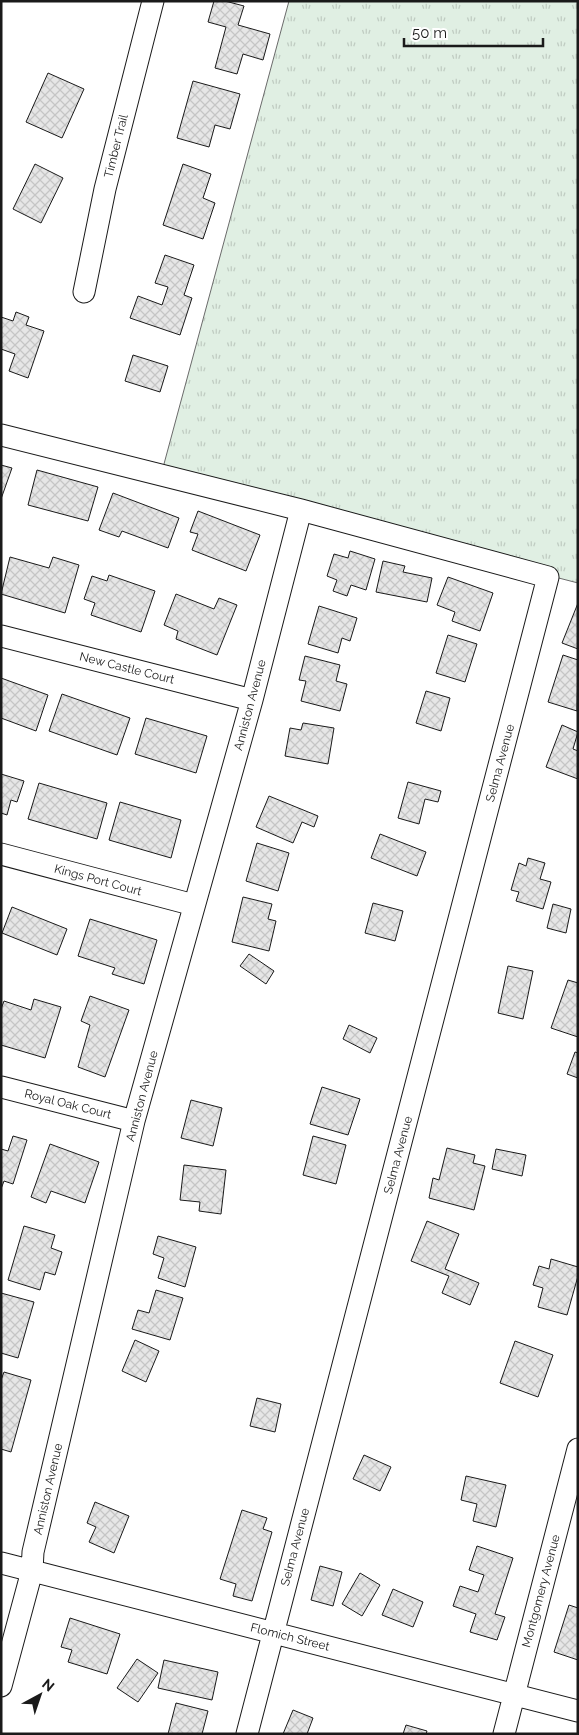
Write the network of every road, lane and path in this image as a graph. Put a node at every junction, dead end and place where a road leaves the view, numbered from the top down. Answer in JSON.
{"nodes":[{"id":1,"x":153,"y":1,"type":"edge"},
{"id":2,"x":84,"y":292,"type":"dead end"},
{"id":3,"x":1,"y":435,"type":"edge"},
{"id":4,"x":300,"y":510,"type":"junction"},
{"id":5,"x":1,"y":636,"type":"edge"},
{"id":6,"x":252,"y":700,"type":"junction"},
{"id":7,"x":1,"y":854,"type":"edge"},
{"id":8,"x":194,"y":905,"type":"junction"},
{"id":9,"x":1,"y":1087,"type":"edge"},
{"id":10,"x":134,"y":1121,"type":"junction"},
{"id":11,"x":578,"y":1449,"type":"edge"},
{"id":12,"x":1,"y":1563,"type":"edge"},
{"id":13,"x":32,"y":1571,"type":"junction"},
{"id":14,"x":273,"y":1633,"type":"junction"},
{"id":15,"x":1,"y":1686,"type":"edge"},
{"id":16,"x":514,"y":1695,"type":"junction"},
{"id":17,"x":578,"y":1711,"type":"edge"},
{"id":18,"x":246,"y":1734,"type":"edge"},
{"id":19,"x":504,"y":1734,"type":"edge"}],
"edges":[{"from":1,"to":2,"type":"street","name":"Timber Trail"},
{"from":3,"to":4,"type":"street"},
{"from":4,"to":6,"type":"street","name":"Anniston Avenue"},
{"from":4,"to":14,"type":"street","name":"Selma Avenue"},
{"from":5,"to":6,"type":"street","name":"New Castle Court"},
{"from":6,"to":8,"type":"street","name":"Anniston Avenue"},
{"from":7,"to":8,"type":"street","name":"Kings Port Court"},
{"from":8,"to":10,"type":"street","name":"Anniston Avenue"},
{"from":9,"to":10,"type":"street","name":"Royal Oak Court"},
{"from":10,"to":13,"type":"street","name":"Anniston Avenue"},
{"from":11,"to":16,"type":"street","name":"Montgomery Avenue"},
{"from":12,"to":13,"type":"street","name":"Flomich Street"},
{"from":13,"to":14,"type":"street","name":"Flomich Street"},
{"from":13,"to":15,"type":"street","name":"Anniston Avenue"},
{"from":14,"to":16,"type":"street","name":"Flomich Street"},
{"from":14,"to":18,"type":"street","name":"Selma Avenue"},
{"from":16,"to":17,"type":"street","name":"Flomich Street"},
{"from":16,"to":19,"type":"street","name":"Montgomery Avenue"}]}
